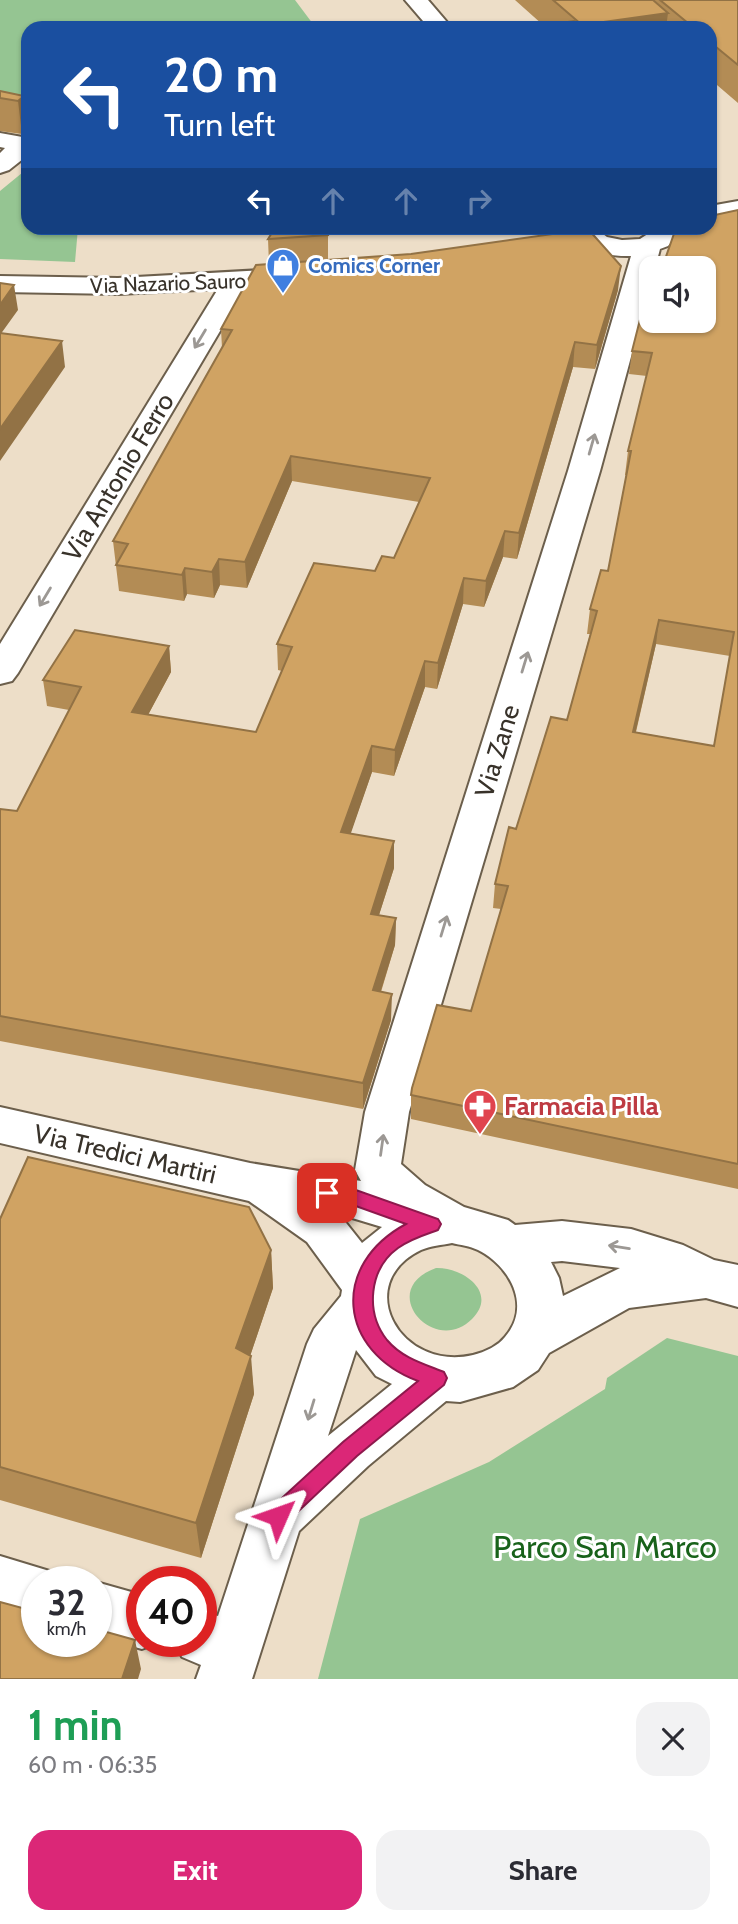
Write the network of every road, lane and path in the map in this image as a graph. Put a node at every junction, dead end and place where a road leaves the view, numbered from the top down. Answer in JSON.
{"nodes":[{"id":1,"x":416,"y":0,"type":"edge"},
{"id":2,"x":435,"y":21,"type":"edge"},
{"id":3,"x":0,"y":140,"type":"edge"},
{"id":4,"x":21,"y":144,"type":"edge"},
{"id":5,"x":21,"y":148,"type":"edge"},
{"id":6,"x":0,"y":165,"type":"edge"},
{"id":7,"x":738,"y":209,"type":"edge"},
{"id":8,"x":717,"y":213,"type":"edge"},
{"id":9,"x":580,"y":235,"type":"edge"},
{"id":10,"x":657,"y":236,"type":"edge"},
{"id":11,"x":330,"y":273,"type":"edge"},
{"id":12,"x":236,"y":281,"type":"junction"},
{"id":13,"x":0,"y":284,"type":"edge"},
{"id":14,"x":0,"y":673,"type":"edge"},
{"id":15,"x":0,"y":1125,"type":"edge"},
{"id":16,"x":250,"y":1182,"type":"junction"},
{"id":17,"x":442,"y":1224,"type":"junction"},
{"id":18,"x":513,"y":1245,"type":"junction"},
{"id":19,"x":722,"y":1282,"type":"edge"},
{"id":20,"x":363,"y":1294,"type":"junction"},
{"id":21,"x":534,"y":1337,"type":"junction"},
{"id":22,"x":437,"y":1378,"type":"junction"},
{"id":23,"x":278,"y":1516,"type":"junction"},
{"id":24,"x":0,"y":1582,"type":"edge"},
{"id":25,"x":21,"y":1588,"type":"edge"},
{"id":26,"x":219,"y":1655,"type":"edge"}],
"edges":[{"from":1,"to":2,"type":"street"},
{"from":3,"to":4,"type":"street"},
{"from":5,"to":6,"type":"street"},
{"from":7,"to":8,"type":"street"},
{"from":9,"to":10,"type":"street"},
{"from":17,"to":10,"type":"street","name":"Via Zane","one_way":true},
{"from":11,"to":12,"type":"street","name":"Via Nazario Sauro"},
{"from":12,"to":13,"type":"street","name":"Via Nazario Sauro"},
{"from":12,"to":14,"type":"street","name":"Via Antonio Ferro","one_way":true},
{"from":15,"to":16,"type":"street","name":"Via Tredici Martiri"},
{"from":16,"to":17,"type":"street","name":"Via Tredici Martiri"},
{"from":16,"to":20,"type":"street","name":"Via Tredici Martiri"},
{"from":17,"to":18,"type":"street"},
{"from":17,"to":20,"type":"street"},
{"from":19,"to":18,"type":"street","one_way":true},
{"from":18,"to":21,"type":"street"},
{"from":19,"to":21,"type":"street"},
{"from":20,"to":22,"type":"street"},
{"from":20,"to":23,"type":"street","one_way":true},
{"from":21,"to":22,"type":"street"},
{"from":22,"to":23,"type":"street"},
{"from":23,"to":26,"type":"street"},
{"from":24,"to":25,"type":"street"}]}
